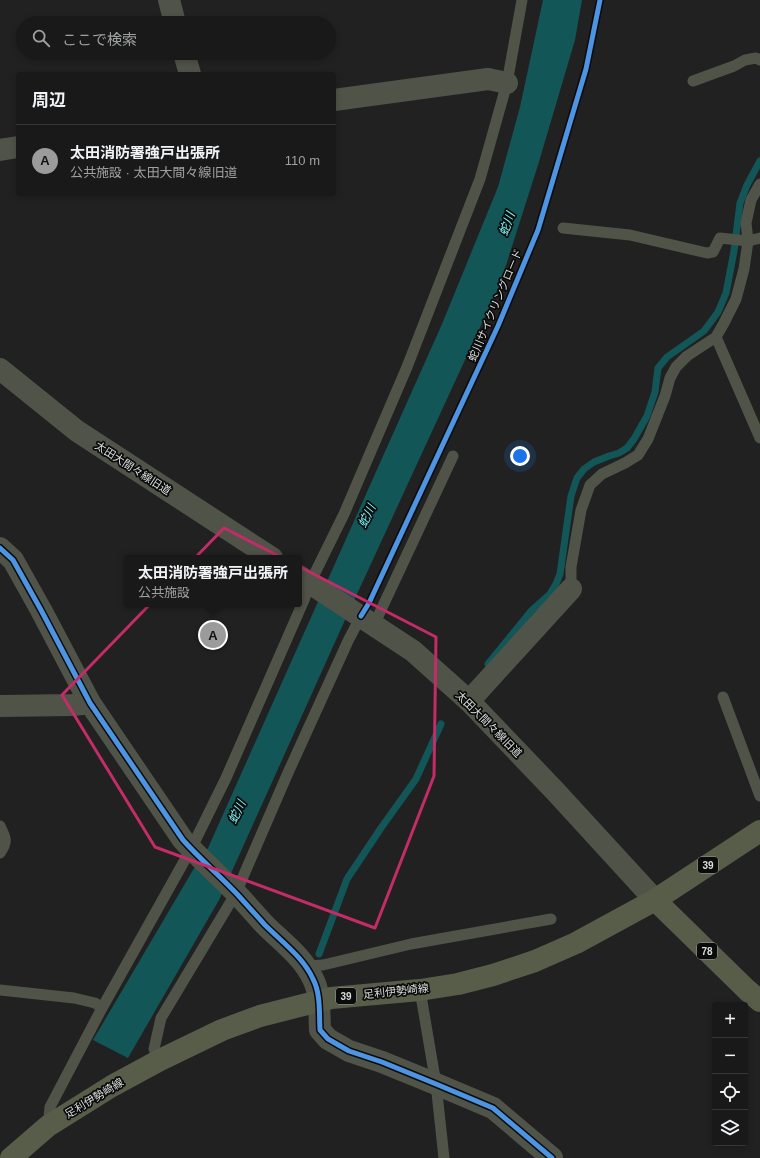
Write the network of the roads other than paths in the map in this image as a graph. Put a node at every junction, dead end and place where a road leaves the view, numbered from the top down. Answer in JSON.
{"nodes":[{"id":1,"x":169,"y":0,"type":"edge"},
{"id":2,"x":522,"y":0,"type":"edge"},
{"id":3,"x":173,"y":16,"type":"edge"},
{"id":4,"x":186,"y":60,"type":"edge"},
{"id":5,"x":760,"y":60,"type":"edge"},
{"id":6,"x":189,"y":72,"type":"edge"},
{"id":7,"x":497,"y":81,"type":"junction"},
{"id":8,"x":694,"y":81,"type":"dead end"},
{"id":9,"x":336,"y":100,"type":"edge"},
{"id":10,"x":16,"y":147,"type":"edge"},
{"id":11,"x":0,"y":150,"type":"edge"},
{"id":12,"x":760,"y":184,"type":"edge"},
{"id":13,"x":563,"y":228,"type":"dead end"},
{"id":14,"x":760,"y":238,"type":"edge"},
{"id":15,"x":748,"y":241,"type":"junction"},
{"id":16,"x":716,"y":337,"type":"junction"},
{"id":17,"x":0,"y":369,"type":"edge"},
{"id":18,"x":760,"y":438,"type":"edge"},
{"id":19,"x":453,"y":456,"type":"dead end"},
{"id":20,"x":0,"y":548,"type":"edge"},
{"id":21,"x":267,"y":555,"type":"edge"},
{"id":22,"x":308,"y":582,"type":"edge"},
{"id":23,"x":571,"y":589,"type":"joint"},
{"id":24,"x":302,"y":605,"type":"edge"},
{"id":25,"x":301,"y":607,"type":"edge"},
{"id":26,"x":364,"y":618,"type":"junction"},
{"id":27,"x":723,"y":697,"type":"dead end"},
{"id":28,"x":469,"y":701,"type":"junction"},
{"id":29,"x":90,"y":702,"type":"junction"},
{"id":30,"x":0,"y":706,"type":"edge"},
{"id":31,"x":760,"y":796,"type":"edge"},
{"id":32,"x":0,"y":826,"type":"edge"},
{"id":33,"x":760,"y":831,"type":"edge"},
{"id":34,"x":194,"y":852,"type":"junction"},
{"id":35,"x":0,"y":853,"type":"edge"},
{"id":36,"x":233,"y":890,"type":"junction"},
{"id":37,"x":655,"y":900,"type":"junction"},
{"id":38,"x":551,"y":919,"type":"dead end"},
{"id":39,"x":306,"y":966,"type":"junction"},
{"id":40,"x":0,"y":990,"type":"edge"},
{"id":41,"x":420,"y":990,"type":"junction"},
{"id":42,"x":318,"y":1001,"type":"junction"},
{"id":43,"x":760,"y":1001,"type":"edge"},
{"id":44,"x":102,"y":1008,"type":"junction"},
{"id":45,"x":160,"y":1060,"type":"junction"},
{"id":46,"x":436,"y":1084,"type":"junction"},
{"id":47,"x":48,"y":1126,"type":"junction"},
{"id":48,"x":11,"y":1158,"type":"edge"},
{"id":49,"x":444,"y":1158,"type":"edge"},
{"id":50,"x":552,"y":1158,"type":"edge"}],
"edges":[{"from":1,"to":3,"type":"street"},
{"from":2,"to":7,"type":"lane"},
{"from":4,"to":6,"type":"street"},
{"from":5,"to":8,"type":"lane"},
{"from":7,"to":9,"type":"street"},
{"from":7,"to":22,"type":"lane"},
{"from":10,"to":11,"type":"street"},
{"from":12,"to":15,"type":"lane"},
{"from":13,"to":15,"type":"lane"},
{"from":14,"to":15,"type":"lane"},
{"from":15,"to":16,"type":"lane"},
{"from":16,"to":18,"type":"lane"},
{"from":16,"to":23,"type":"lane"},
{"from":17,"to":21,"type":"street","name":"太田大間々線旧道"},
{"from":19,"to":26,"type":"lane"},
{"from":20,"to":29,"type":"street"},
{"from":22,"to":24,"type":"lane"},
{"from":22,"to":26,"type":"street","name":"太田大間々線旧道"},
{"from":23,"to":28,"type":"street"},
{"from":25,"to":34,"type":"lane"},
{"from":26,"to":28,"type":"street","name":"太田大間々線旧道"},
{"from":26,"to":36,"type":"lane"},
{"from":27,"to":31,"type":"lane"},
{"from":28,"to":37,"type":"street","name":"太田大間々線旧道"},
{"from":29,"to":30,"type":"street"},
{"from":29,"to":34,"type":"street"},
{"from":32,"to":35,"type":"lane"},
{"from":33,"to":37,"type":"main road","name":"足利伊勢崎線","number":"39"},
{"from":34,"to":36,"type":"street"},
{"from":34,"to":44,"type":"lane"},
{"from":36,"to":39,"type":"street"},
{"from":36,"to":45,"type":"lane"},
{"from":37,"to":41,"type":"main road","name":"足利伊勢崎線","number":"39"},
{"from":37,"to":43,"type":"main road","number":"78"},
{"from":38,"to":39,"type":"lane"},
{"from":39,"to":42,"type":"street"},
{"from":40,"to":44,"type":"lane"},
{"from":41,"to":42,"type":"main road","name":"足利伊勢崎線","number":"39"},
{"from":41,"to":46,"type":"lane"},
{"from":42,"to":45,"type":"main road","name":"足利伊勢崎線","number":"39"},
{"from":42,"to":46,"type":"street"},
{"from":44,"to":47,"type":"lane"},
{"from":45,"to":47,"type":"main road","name":"足利伊勢崎線","number":"39"},
{"from":46,"to":49,"type":"lane"},
{"from":46,"to":50,"type":"street"},
{"from":47,"to":48,"type":"main road","name":"足利伊勢崎線","number":"39"}]}
